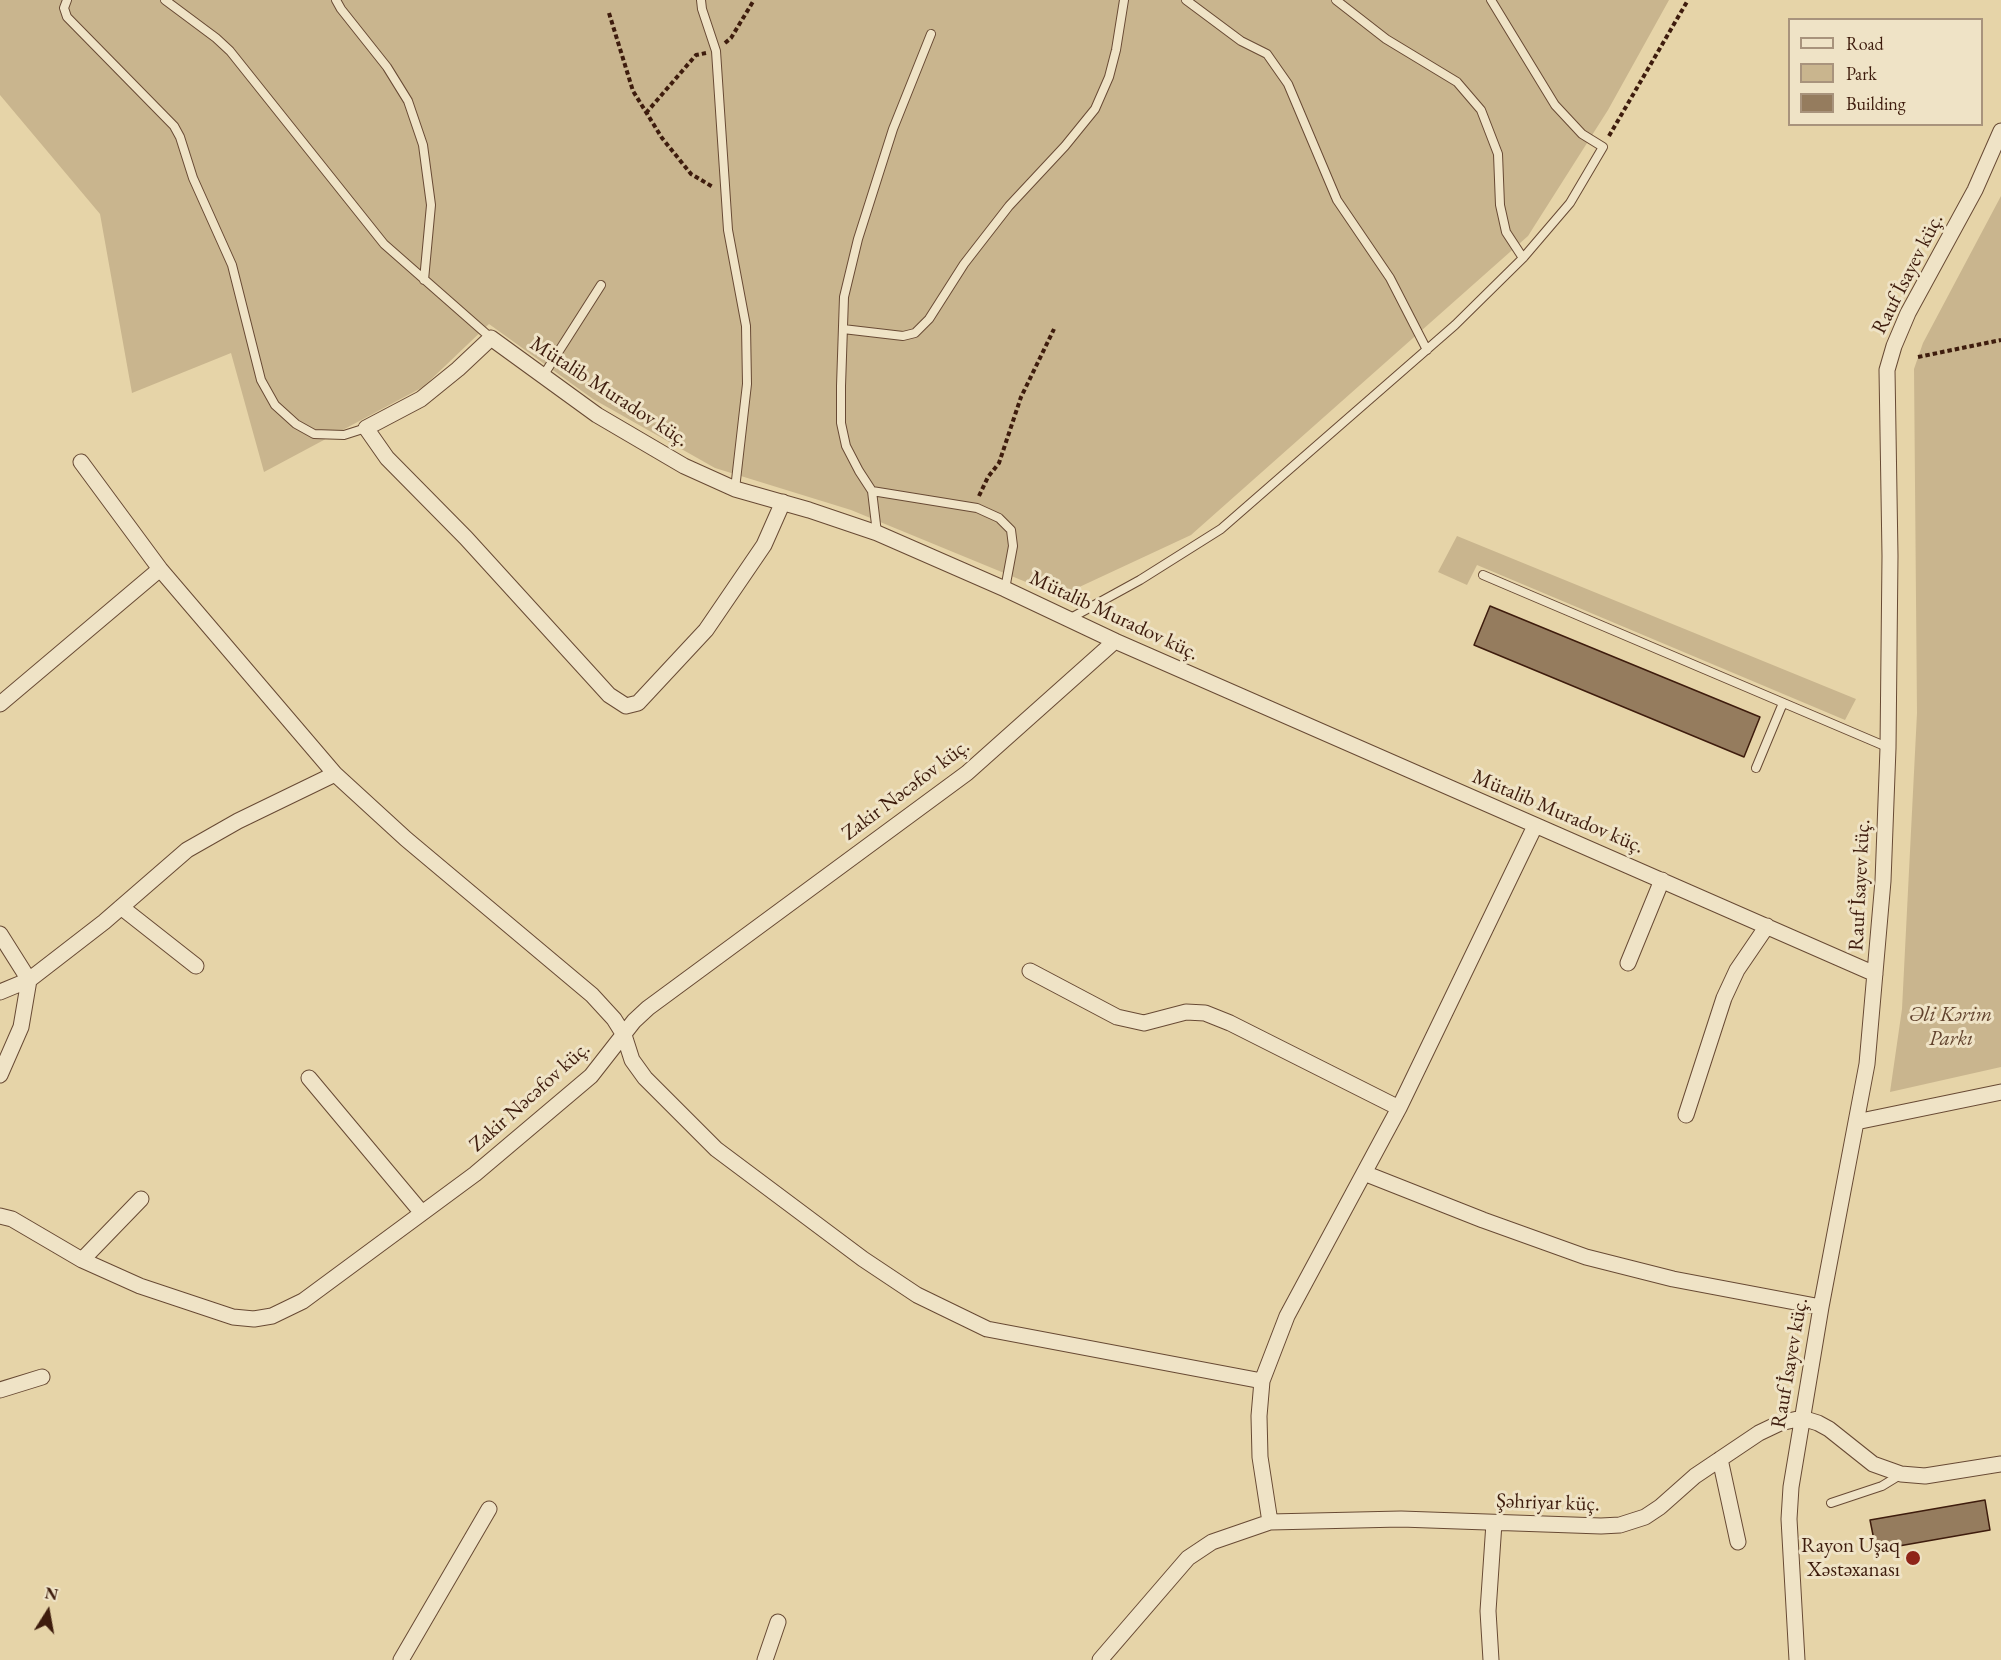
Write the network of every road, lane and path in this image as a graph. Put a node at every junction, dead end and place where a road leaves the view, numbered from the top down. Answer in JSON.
{"nodes":[{"id":1,"x":68,"y":0,"type":"edge"},
{"id":2,"x":165,"y":0,"type":"edge"},
{"id":3,"x":336,"y":0,"type":"edge"},
{"id":4,"x":701,"y":0,"type":"edge"},
{"id":5,"x":1124,"y":0,"type":"edge"},
{"id":6,"x":1186,"y":0,"type":"edge"},
{"id":7,"x":1336,"y":0,"type":"edge"},
{"id":8,"x":1491,"y":0,"type":"edge"},
{"id":9,"x":1688,"y":0,"type":"edge"},
{"id":10,"x":609,"y":13,"type":"dead end"},
{"id":11,"x":931,"y":34,"type":"dead end"},
{"id":12,"x":2001,"y":131,"type":"edge"},
{"id":13,"x":1603,"y":147,"type":"junction"},
{"id":14,"x":725,"y":193,"type":"junction"},
{"id":15,"x":1523,"y":258,"type":"junction"},
{"id":16,"x":424,"y":280,"type":"junction"},
{"id":17,"x":601,"y":285,"type":"dead end"},
{"id":18,"x":843,"y":329,"type":"junction"},
{"id":19,"x":1054,"y":329,"type":"dead end"},
{"id":20,"x":491,"y":338,"type":"junction"},
{"id":21,"x":2001,"y":340,"type":"edge"},
{"id":22,"x":1427,"y":350,"type":"junction"},
{"id":23,"x":1918,"y":357,"type":"dead end"},
{"id":24,"x":543,"y":376,"type":"junction"},
{"id":25,"x":366,"y":428,"type":"junction"},
{"id":26,"x":81,"y":462,"type":"dead end"},
{"id":27,"x":735,"y":489,"type":"junction"},
{"id":28,"x":872,"y":491,"type":"junction"},
{"id":29,"x":783,"y":502,"type":"junction"},
{"id":30,"x":977,"y":508,"type":"junction"},
{"id":31,"x":877,"y":533,"type":"junction"},
{"id":32,"x":160,"y":569,"type":"junction"},
{"id":33,"x":1483,"y":575,"type":"dead end"},
{"id":34,"x":1005,"y":589,"type":"junction"},
{"id":35,"x":1069,"y":619,"type":"junction"},
{"id":36,"x":1115,"y":642,"type":"junction"},
{"id":37,"x":1783,"y":703,"type":"junction"},
{"id":38,"x":0,"y":704,"type":"edge"},
{"id":39,"x":1888,"y":747,"type":"junction"},
{"id":40,"x":1756,"y":768,"type":"dead end"},
{"id":41,"x":335,"y":774,"type":"junction"},
{"id":42,"x":1535,"y":826,"type":"junction"},
{"id":43,"x":1662,"y":880,"type":"junction"},
{"id":44,"x":121,"y":907,"type":"junction"},
{"id":45,"x":1767,"y":926,"type":"junction"},
{"id":46,"x":0,"y":934,"type":"edge"},
{"id":47,"x":1628,"y":963,"type":"dead end"},
{"id":48,"x":196,"y":966,"type":"dead end"},
{"id":49,"x":1030,"y":971,"type":"dead end"},
{"id":50,"x":1875,"y":974,"type":"junction"},
{"id":51,"x":28,"y":980,"type":"junction"},
{"id":52,"x":0,"y":992,"type":"edge"},
{"id":53,"x":624,"y":1035,"type":"junction"},
{"id":54,"x":0,"y":1075,"type":"edge"},
{"id":55,"x":309,"y":1078,"type":"dead end"},
{"id":56,"x":2001,"y":1092,"type":"edge"},
{"id":57,"x":1399,"y":1108,"type":"junction"},
{"id":58,"x":1686,"y":1115,"type":"dead end"},
{"id":59,"x":1856,"y":1122,"type":"junction"},
{"id":60,"x":1364,"y":1173,"type":"junction"},
{"id":61,"x":141,"y":1199,"type":"dead end"},
{"id":62,"x":422,"y":1214,"type":"junction"},
{"id":63,"x":0,"y":1216,"type":"edge"},
{"id":64,"x":82,"y":1260,"type":"junction"},
{"id":65,"x":1821,"y":1307,"type":"junction"},
{"id":66,"x":42,"y":1377,"type":"dead end"},
{"id":67,"x":1262,"y":1381,"type":"junction"},
{"id":68,"x":0,"y":1390,"type":"edge"},
{"id":69,"x":1802,"y":1418,"type":"junction"},
{"id":70,"x":1720,"y":1459,"type":"junction"},
{"id":71,"x":2001,"y":1464,"type":"edge"},
{"id":72,"x":1901,"y":1474,"type":"junction"},
{"id":73,"x":1831,"y":1503,"type":"dead end"},
{"id":74,"x":489,"y":1509,"type":"dead end"},
{"id":75,"x":1270,"y":1522,"type":"junction"},
{"id":76,"x":1494,"y":1523,"type":"junction"},
{"id":77,"x":1738,"y":1542,"type":"dead end"},
{"id":78,"x":778,"y":1622,"type":"dead end"},
{"id":79,"x":401,"y":1660,"type":"edge"},
{"id":80,"x":765,"y":1660,"type":"edge"},
{"id":81,"x":1100,"y":1660,"type":"edge"},
{"id":82,"x":1491,"y":1660,"type":"edge"},
{"id":83,"x":1797,"y":1660,"type":"edge"}],
"edges":[{"from":1,"to":25,"type":"lane"},
{"from":2,"to":16,"type":"lane"},
{"from":3,"to":16,"type":"lane"},
{"from":4,"to":14,"type":"lane"},
{"from":5,"to":18,"type":"lane"},
{"from":6,"to":22,"type":"lane"},
{"from":7,"to":15,"type":"lane"},
{"from":8,"to":13,"type":"lane"},
{"from":9,"to":13,"type":"path"},
{"from":10,"to":14,"type":"path"},
{"from":11,"to":18,"type":"lane"},
{"from":12,"to":39,"type":"street","name":"Rauf İsayev küç."},
{"from":13,"to":15,"type":"lane"},
{"from":14,"to":27,"type":"lane"},
{"from":15,"to":22,"type":"lane"},
{"from":16,"to":20,"type":"lane"},
{"from":17,"to":24,"type":"lane"},
{"from":18,"to":28,"type":"lane"},
{"from":19,"to":30,"type":"path"},
{"from":20,"to":24,"type":"street","name":"Mütalib Muradov küç."},
{"from":20,"to":25,"type":"street"},
{"from":21,"to":23,"type":"path"},
{"from":22,"to":35,"type":"lane"},
{"from":24,"to":27,"type":"street","name":"Mütalib Muradov küç."},
{"from":25,"to":29,"type":"street"},
{"from":26,"to":32,"type":"street"},
{"from":27,"to":29,"type":"street","name":"Mütalib Muradov küç."},
{"from":28,"to":30,"type":"lane"},
{"from":28,"to":31,"type":"lane"},
{"from":29,"to":31,"type":"street","name":"Mütalib Muradov küç."},
{"from":30,"to":34,"type":"lane"},
{"from":31,"to":34,"type":"street","name":"Mütalib Muradov küç."},
{"from":32,"to":38,"type":"street"},
{"from":32,"to":41,"type":"street"},
{"from":33,"to":37,"type":"lane"},
{"from":34,"to":35,"type":"street","name":"Mütalib Muradov küç."},
{"from":35,"to":36,"type":"street","name":"Mütalib Muradov küç."},
{"from":36,"to":42,"type":"street","name":"Mütalib Muradov küç."},
{"from":36,"to":53,"type":"street","name":"Zakir Nəcəfov küç."},
{"from":37,"to":39,"type":"lane"},
{"from":37,"to":40,"type":"lane"},
{"from":39,"to":50,"type":"street","name":"Rauf İsayev küç."},
{"from":41,"to":44,"type":"street"},
{"from":41,"to":53,"type":"street"},
{"from":42,"to":43,"type":"street","name":"Mütalib Muradov küç."},
{"from":42,"to":57,"type":"street"},
{"from":43,"to":45,"type":"street","name":"Mütalib Muradov küç."},
{"from":43,"to":47,"type":"street"},
{"from":44,"to":48,"type":"street"},
{"from":44,"to":51,"type":"street"},
{"from":45,"to":50,"type":"street","name":"Mütalib Muradov küç."},
{"from":45,"to":58,"type":"street"},
{"from":46,"to":51,"type":"street"},
{"from":49,"to":57,"type":"street"},
{"from":50,"to":59,"type":"street","name":"Rauf İsayev küç."},
{"from":51,"to":52,"type":"street"},
{"from":51,"to":54,"type":"street"},
{"from":53,"to":62,"type":"street","name":"Zakir Nəcəfov küç."},
{"from":53,"to":67,"type":"street"},
{"from":55,"to":62,"type":"street"},
{"from":56,"to":59,"type":"street"},
{"from":57,"to":60,"type":"street"},
{"from":59,"to":65,"type":"street","name":"Rauf İsayev küç."},
{"from":60,"to":65,"type":"street"},
{"from":60,"to":67,"type":"street"},
{"from":61,"to":64,"type":"street"},
{"from":62,"to":64,"type":"street","name":"Zakir Nəcəfov küç."},
{"from":63,"to":64,"type":"street","name":"Zakir Nəcəfov küç."},
{"from":65,"to":69,"type":"street","name":"Rauf İsayev küç."},
{"from":66,"to":68,"type":"street"},
{"from":67,"to":75,"type":"street"},
{"from":69,"to":70,"type":"street","name":"Şəhriyar küç."},
{"from":69,"to":72,"type":"street"},
{"from":69,"to":83,"type":"street","name":"Rauf İsayev küç."},
{"from":70,"to":76,"type":"street","name":"Şəhriyar küç."},
{"from":70,"to":77,"type":"street"},
{"from":71,"to":72,"type":"street"},
{"from":72,"to":73,"type":"lane"},
{"from":74,"to":79,"type":"street"},
{"from":75,"to":76,"type":"street","name":"Şəhriyar küç."},
{"from":75,"to":81,"type":"street","name":"Şəhriyar küç."},
{"from":76,"to":82,"type":"street"},
{"from":78,"to":80,"type":"street"}]}
